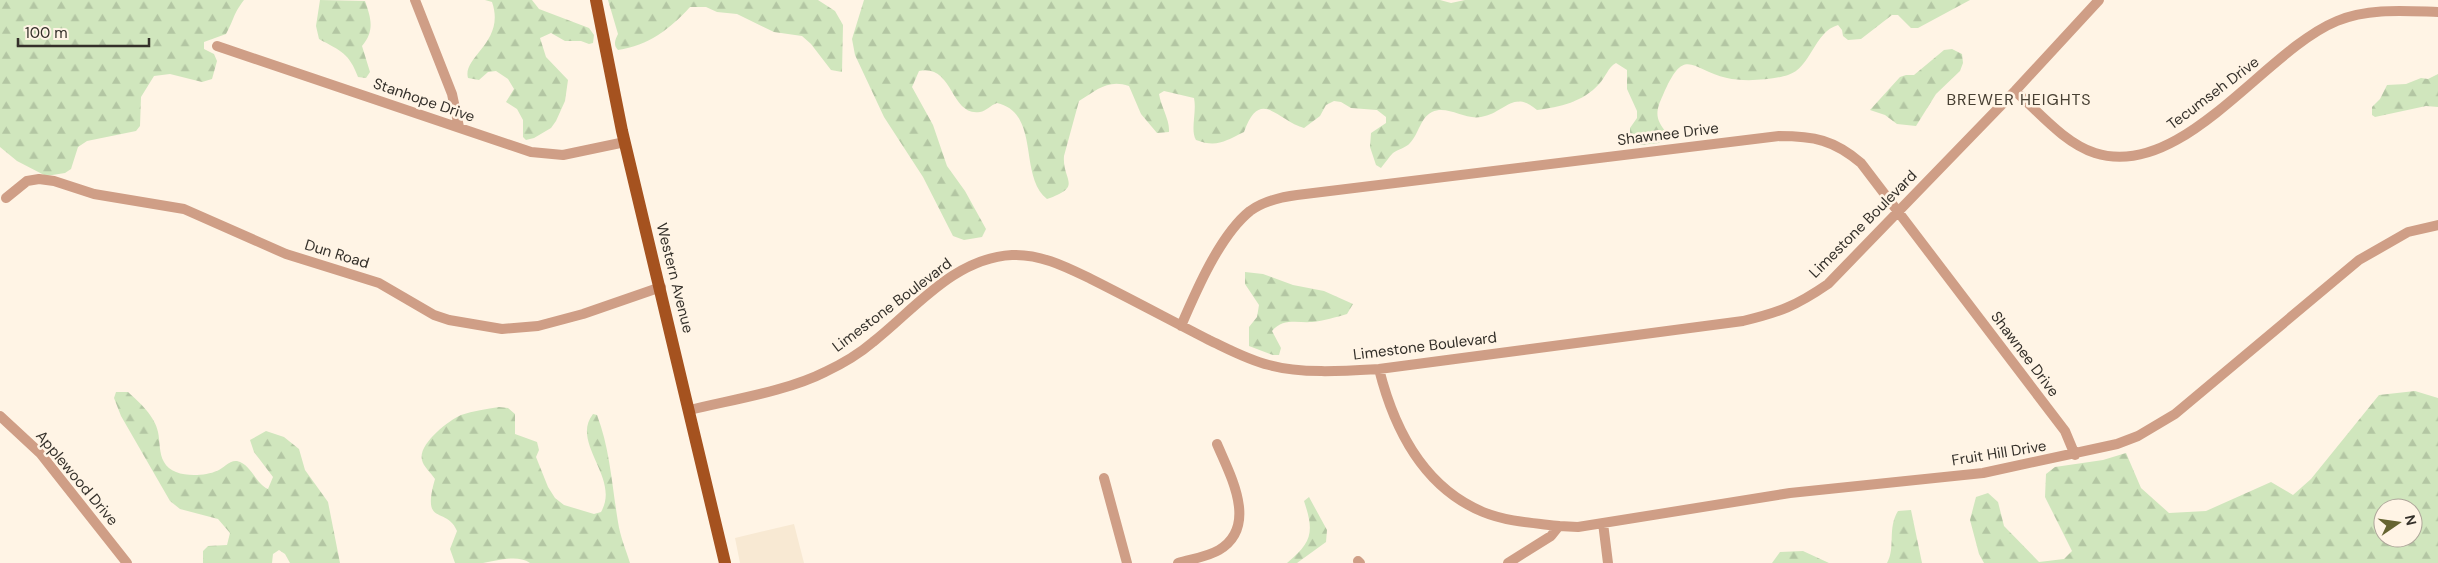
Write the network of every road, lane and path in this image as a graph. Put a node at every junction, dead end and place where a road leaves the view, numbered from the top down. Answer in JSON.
{"nodes":[{"id":1,"x":415,"y":0,"type":"edge"},
{"id":2,"x":596,"y":0,"type":"edge"},
{"id":3,"x":2099,"y":0,"type":"edge"},
{"id":4,"x":2438,"y":12,"type":"edge"},
{"id":5,"x":217,"y":46,"type":"dead end"},
{"id":6,"x":2015,"y":91,"type":"junction"},
{"id":7,"x":459,"y":127,"type":"junction"},
{"id":8,"x":625,"y":142,"type":"junction"},
{"id":9,"x":6,"y":198,"type":"dead end"},
{"id":10,"x":1898,"y":211,"type":"junction"},
{"id":11,"x":2438,"y":225,"type":"edge"},
{"id":12,"x":661,"y":287,"type":"junction"},
{"id":13,"x":1182,"y":326,"type":"junction"},
{"id":14,"x":1379,"y":369,"type":"junction"},
{"id":15,"x":690,"y":410,"type":"junction"},
{"id":16,"x":0,"y":416,"type":"edge"},
{"id":17,"x":1217,"y":444,"type":"dead end"},
{"id":18,"x":2075,"y":455,"type":"junction"},
{"id":19,"x":1104,"y":478,"type":"dead end"},
{"id":20,"x":1603,"y":523,"type":"junction"},
{"id":21,"x":1559,"y":526,"type":"junction"},
{"id":22,"x":127,"y":563,"type":"edge"},
{"id":23,"x":724,"y":563,"type":"edge"},
{"id":24,"x":1127,"y":563,"type":"edge"},
{"id":25,"x":1178,"y":563,"type":"edge"},
{"id":26,"x":1508,"y":563,"type":"edge"},
{"id":27,"x":1608,"y":563,"type":"edge"}],
"edges":[{"from":1,"to":7,"type":"street"},
{"from":2,"to":8,"type":"main road","name":"Western Avenue"},
{"from":3,"to":6,"type":"street","name":"Limestone Boulevard"},
{"from":4,"to":6,"type":"street","name":"Tecumseh Drive"},
{"from":5,"to":7,"type":"street","name":"Stanhope Drive"},
{"from":6,"to":10,"type":"street","name":"Limestone Boulevard"},
{"from":7,"to":8,"type":"street","name":"Stanhope Drive"},
{"from":8,"to":12,"type":"main road","name":"Western Avenue"},
{"from":9,"to":12,"type":"street","name":"Dun Road"},
{"from":10,"to":13,"type":"street","name":"Shawnee Drive"},
{"from":10,"to":14,"type":"street","name":"Limestone Boulevard"},
{"from":10,"to":18,"type":"street","name":"Shawnee Drive"},
{"from":11,"to":18,"type":"street","name":"Fruit Hill Drive"},
{"from":12,"to":15,"type":"main road","name":"Western Avenue"},
{"from":13,"to":14,"type":"street","name":"Limestone Boulevard"},
{"from":13,"to":15,"type":"street","name":"Limestone Boulevard"},
{"from":14,"to":21,"type":"street","name":"Fruit Hill Drive"},
{"from":15,"to":23,"type":"main road","name":"Western Avenue"},
{"from":16,"to":22,"type":"street","name":"Applewood Drive"},
{"from":17,"to":25,"type":"street"},
{"from":18,"to":20,"type":"street","name":"Fruit Hill Drive"},
{"from":19,"to":24,"type":"street"},
{"from":20,"to":21,"type":"street","name":"Fruit Hill Drive"},
{"from":20,"to":27,"type":"street"},
{"from":21,"to":26,"type":"street"}]}
